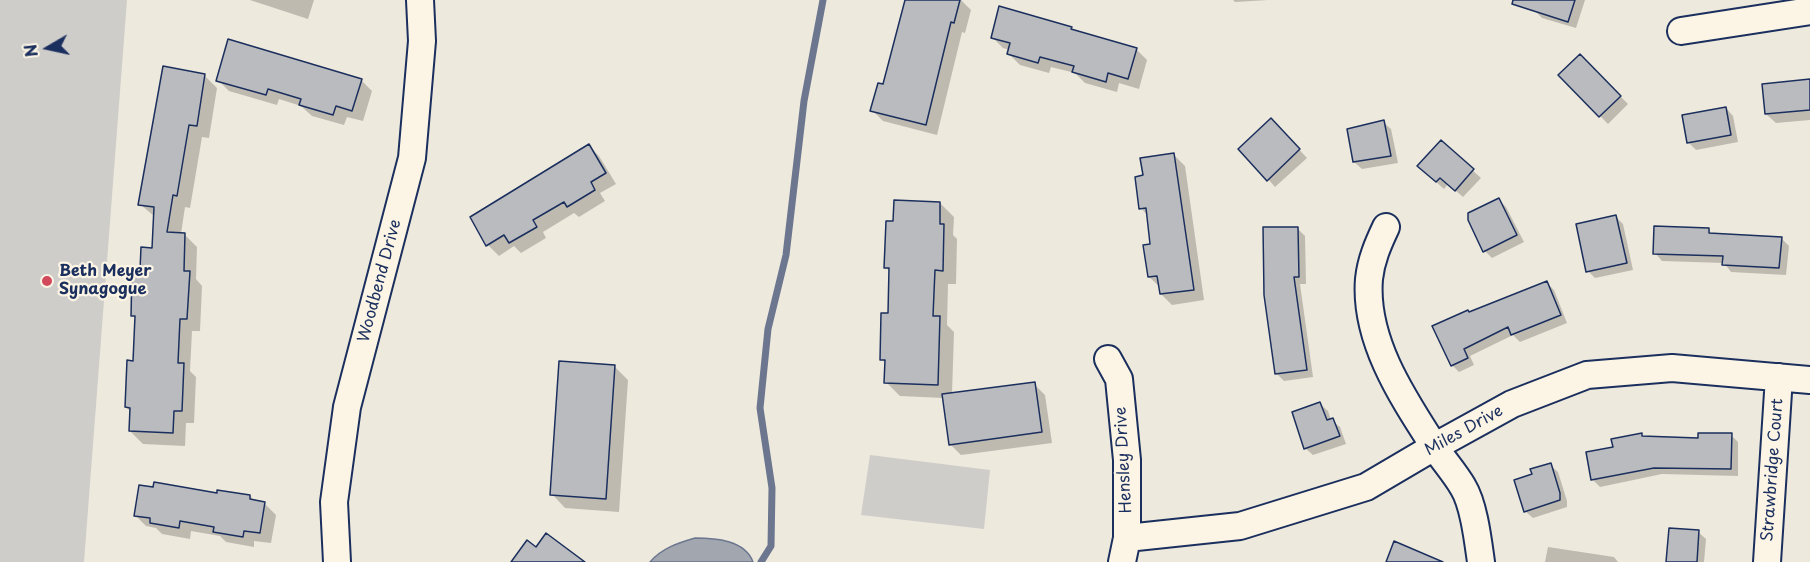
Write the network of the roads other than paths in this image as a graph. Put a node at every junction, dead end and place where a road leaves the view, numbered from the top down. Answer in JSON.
{"nodes":[{"id":1,"x":420,"y":0,"type":"edge"},
{"id":2,"x":1810,"y":11,"type":"edge"},
{"id":3,"x":1681,"y":31,"type":"dead end"},
{"id":4,"x":1386,"y":227,"type":"dead end"},
{"id":5,"x":1108,"y":359,"type":"dead end"},
{"id":6,"x":1779,"y":377,"type":"junction"},
{"id":7,"x":1810,"y":380,"type":"edge"},
{"id":8,"x":1434,"y":447,"type":"junction"},
{"id":9,"x":1125,"y":550,"type":"edge"},
{"id":10,"x":337,"y":562,"type":"edge"},
{"id":11,"x":1481,"y":562,"type":"edge"},
{"id":12,"x":1767,"y":562,"type":"edge"}],
"edges":[{"from":1,"to":10,"type":"street","name":"Woodbend Drive"},
{"from":2,"to":3,"type":"street"},
{"from":4,"to":8,"type":"street"},
{"from":5,"to":9,"type":"street","name":"Hensley Drive"},
{"from":6,"to":7,"type":"street","name":"Miles Drive"},
{"from":6,"to":8,"type":"street","name":"Miles Drive"},
{"from":6,"to":12,"type":"street","name":"Strawbridge Court"},
{"from":8,"to":9,"type":"street","name":"Miles Drive"},
{"from":8,"to":11,"type":"street"}]}
